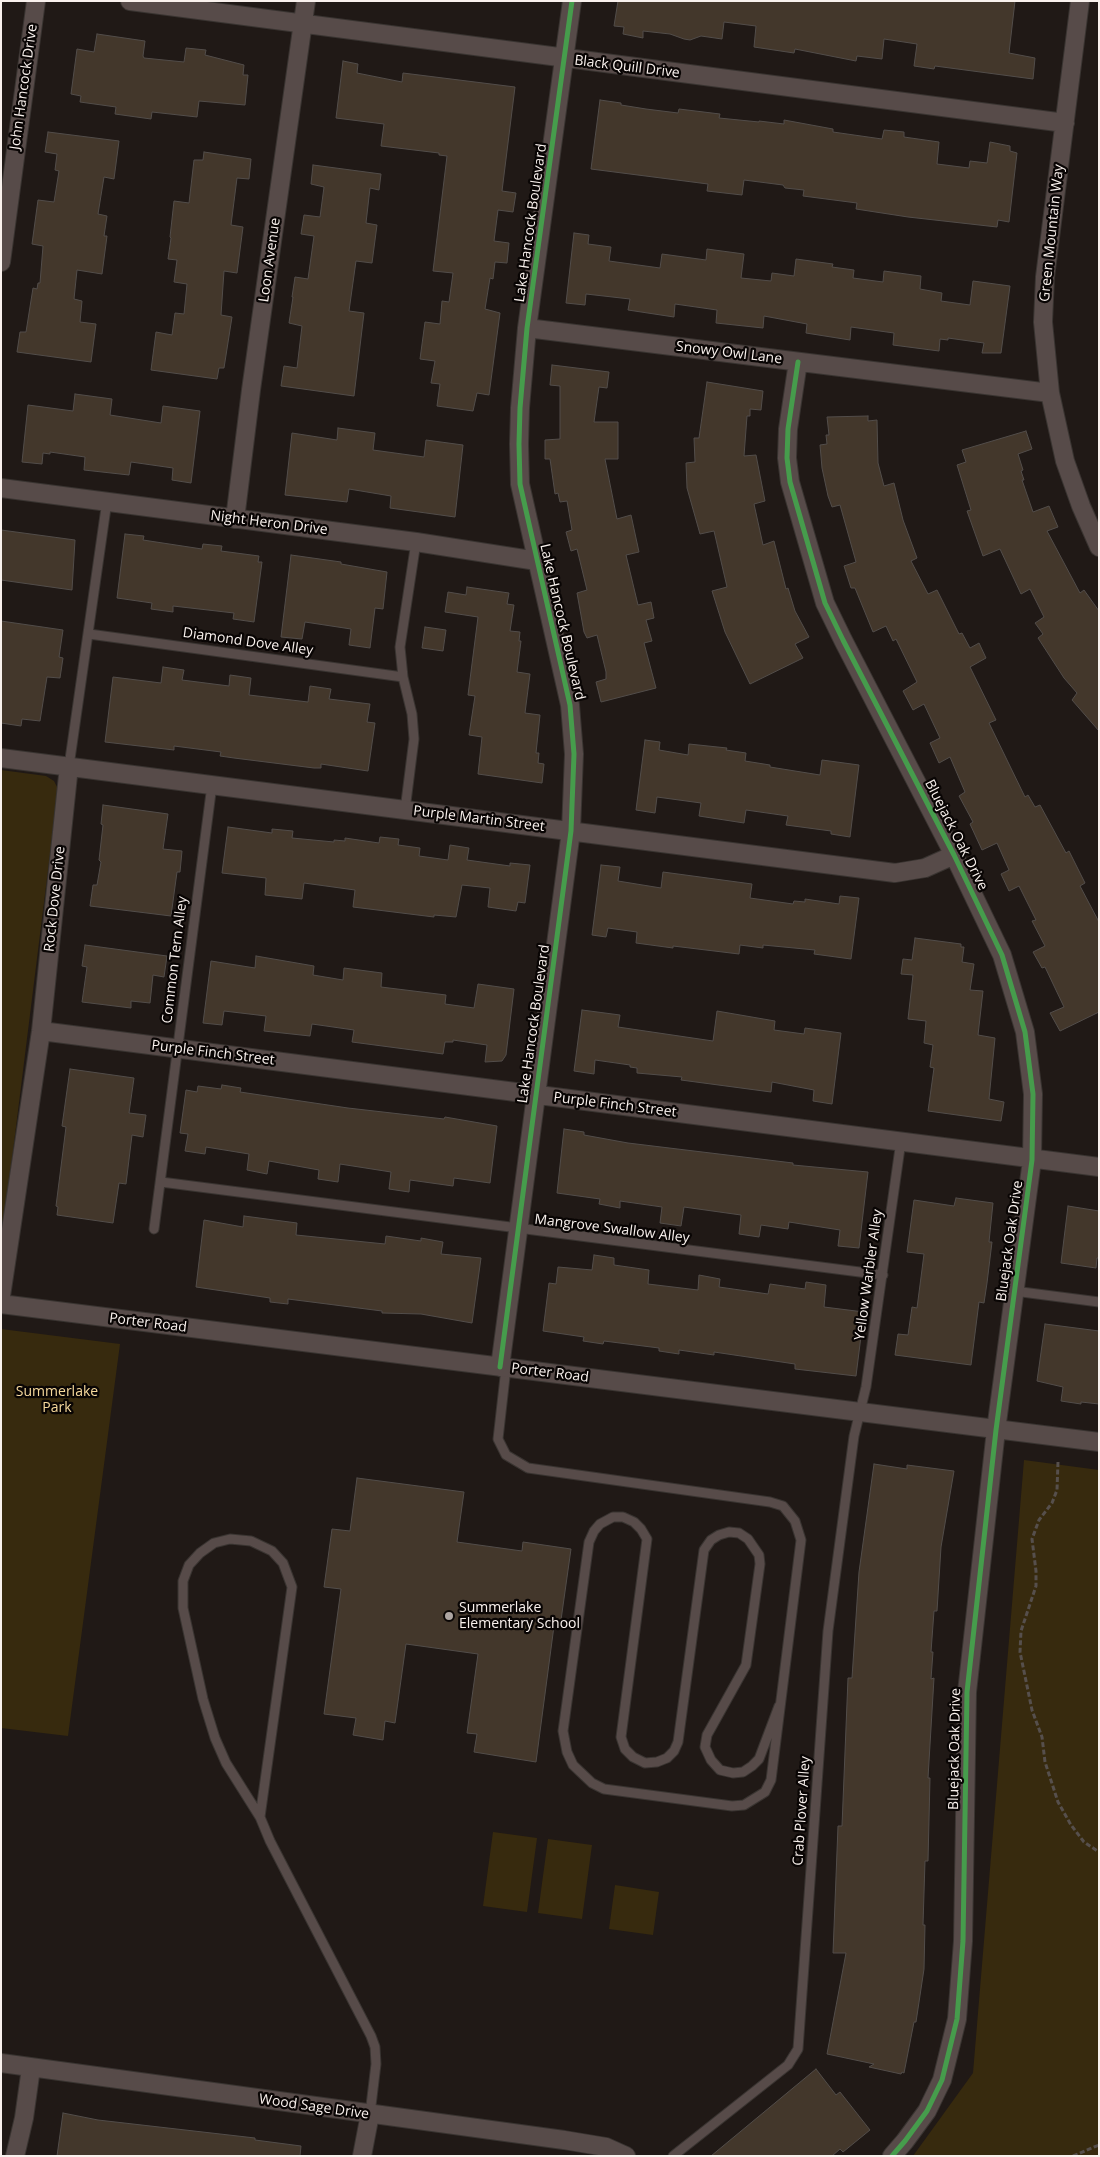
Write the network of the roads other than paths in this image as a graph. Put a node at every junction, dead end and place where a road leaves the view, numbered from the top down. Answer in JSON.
{"nodes":[{"id":1,"x":36,"y":1,"type":"edge"},
{"id":2,"x":130,"y":1,"type":"edge"},
{"id":3,"x":306,"y":1,"type":"edge"},
{"id":4,"x":572,"y":1,"type":"edge"},
{"id":5,"x":1080,"y":1,"type":"edge"},
{"id":6,"x":303,"y":23,"type":"junction"},
{"id":7,"x":565,"y":59,"type":"junction"},
{"id":8,"x":1065,"y":123,"type":"junction"},
{"id":9,"x":1,"y":262,"type":"edge"},
{"id":10,"x":528,"y":328,"type":"junction"},
{"id":11,"x":798,"y":362,"type":"junction"},
{"id":12,"x":1050,"y":393,"type":"junction"},
{"id":13,"x":1,"y":488,"type":"edge"},
{"id":14,"x":107,"y":501,"type":"junction"},
{"id":15,"x":235,"y":519,"type":"junction"},
{"id":16,"x":416,"y":542,"type":"junction"},
{"id":17,"x":1099,"y":547,"type":"edge"},
{"id":18,"x":537,"y":561,"type":"junction"},
{"id":19,"x":89,"y":634,"type":"junction"},
{"id":20,"x":403,"y":678,"type":"junction"},
{"id":21,"x":1,"y":758,"type":"edge"},
{"id":22,"x":69,"y":766,"type":"junction"},
{"id":23,"x":212,"y":785,"type":"junction"},
{"id":24,"x":405,"y":810,"type":"junction"},
{"id":25,"x":570,"y":831,"type":"junction"},
{"id":26,"x":954,"y":855,"type":"junction"},
{"id":27,"x":41,"y":1031,"type":"junction"},
{"id":28,"x":178,"y":1048,"type":"junction"},
{"id":29,"x":536,"y":1095,"type":"junction"},
{"id":30,"x":901,"y":1141,"type":"junction"},
{"id":31,"x":1032,"y":1160,"type":"junction"},
{"id":32,"x":1099,"y":1167,"type":"edge"},
{"id":33,"x":160,"y":1182,"type":"junction"},
{"id":34,"x":154,"y":1228,"type":"dead end"},
{"id":35,"x":519,"y":1228,"type":"junction"},
{"id":36,"x":883,"y":1275,"type":"junction"},
{"id":37,"x":1014,"y":1291,"type":"junction"},
{"id":38,"x":1,"y":1296,"type":"edge"},
{"id":39,"x":1099,"y":1302,"type":"edge"},
{"id":40,"x":1,"y":1304,"type":"edge"},
{"id":41,"x":503,"y":1367,"type":"junction"},
{"id":42,"x":860,"y":1411,"type":"junction"},
{"id":43,"x":996,"y":1430,"type":"junction"},
{"id":44,"x":1099,"y":1442,"type":"edge"},
{"id":45,"x":780,"y":1706,"type":"junction"},
{"id":46,"x":260,"y":1817,"type":"junction"},
{"id":47,"x":1,"y":2063,"type":"edge"},
{"id":48,"x":31,"y":2068,"type":"junction"},
{"id":49,"x":370,"y":2114,"type":"junction"},
{"id":50,"x":15,"y":2156,"type":"edge"},
{"id":51,"x":362,"y":2156,"type":"edge"},
{"id":52,"x":626,"y":2156,"type":"edge"},
{"id":53,"x":673,"y":2156,"type":"edge"},
{"id":54,"x":892,"y":2156,"type":"edge"}],
"edges":[{"from":1,"to":9,"type":"street","name":"John Hancock Drive"},
{"from":2,"to":6,"type":"street","name":"Black Quill Drive"},
{"from":3,"to":6,"type":"street","name":"Loon Avenue"},
{"from":4,"to":7,"type":"street","name":"Lake Hancock Boulevard"},
{"from":5,"to":8,"type":"street","name":"Green Mountain Way"},
{"from":6,"to":7,"type":"street","name":"Black Quill Drive"},
{"from":6,"to":15,"type":"street","name":"Loon Avenue"},
{"from":7,"to":8,"type":"street","name":"Black Quill Drive"},
{"from":7,"to":10,"type":"street","name":"Lake Hancock Boulevard"},
{"from":8,"to":12,"type":"street","name":"Green Mountain Way"},
{"from":10,"to":11,"type":"street","name":"Snowy Owl Lane"},
{"from":10,"to":18,"type":"street","name":"Lake Hancock Boulevard"},
{"from":11,"to":12,"type":"street","name":"Snowy Owl Lane"},
{"from":11,"to":26,"type":"street","name":"Bluejack Oak Drive"},
{"from":12,"to":17,"type":"street","name":"Green Mountain Way"},
{"from":13,"to":14,"type":"street","name":"Night Heron Drive"},
{"from":14,"to":15,"type":"street","name":"Night Heron Drive"},
{"from":14,"to":19,"type":"lane","name":"Rock Dove Drive"},
{"from":15,"to":16,"type":"street","name":"Night Heron Drive"},
{"from":16,"to":18,"type":"street","name":"Night Heron Drive"},
{"from":16,"to":20,"type":"lane"},
{"from":18,"to":25,"type":"street","name":"Lake Hancock Boulevard"},
{"from":19,"to":20,"type":"lane","name":"Diamond Dove Alley"},
{"from":19,"to":22,"type":"lane","name":"Rock Dove Drive"},
{"from":20,"to":24,"type":"lane"},
{"from":21,"to":22,"type":"street","name":"Purple Martin Street"},
{"from":22,"to":23,"type":"street","name":"Purple Martin Street"},
{"from":22,"to":27,"type":"street","name":"Rock Dove Drive"},
{"from":23,"to":24,"type":"street","name":"Purple Martin Street"},
{"from":23,"to":28,"type":"lane","name":"Common Tern Alley"},
{"from":24,"to":25,"type":"street","name":"Purple Martin Street"},
{"from":25,"to":26,"type":"street","name":"Purple Martin Street"},
{"from":25,"to":29,"type":"street","name":"Lake Hancock Boulevard"},
{"from":26,"to":31,"type":"street","name":"Bluejack Oak Drive"},
{"from":27,"to":28,"type":"street","name":"Purple Finch Street"},
{"from":27,"to":38,"type":"street","name":"Rock Dove Drive"},
{"from":28,"to":29,"type":"street","name":"Purple Finch Street"},
{"from":28,"to":33,"type":"lane","name":"Common Tern Alley"},
{"from":29,"to":30,"type":"street","name":"Purple Finch Street"},
{"from":29,"to":35,"type":"street","name":"Lake Hancock Boulevard"},
{"from":30,"to":31,"type":"street","name":"Purple Finch Street"},
{"from":30,"to":36,"type":"lane","name":"Yellow Warbler Alley"},
{"from":31,"to":32,"type":"street","name":"Purple Finch Street"},
{"from":31,"to":37,"type":"street","name":"Bluejack Oak Drive"},
{"from":33,"to":34,"type":"lane","name":"Common Tern Alley"},
{"from":33,"to":35,"type":"lane","name":"Mangrove Swallow Alley"},
{"from":35,"to":36,"type":"lane","name":"Mangrove Swallow Alley"},
{"from":35,"to":41,"type":"street","name":"Lake Hancock Boulevard"},
{"from":36,"to":42,"type":"lane","name":"Yellow Warbler Alley"},
{"from":37,"to":39,"type":"lane"},
{"from":37,"to":43,"type":"street","name":"Bluejack Oak Drive"},
{"from":40,"to":41,"type":"street","name":"Porter Road"},
{"from":41,"to":42,"type":"street","name":"Porter Road"},
{"from":41,"to":45,"type":"lane"},
{"from":42,"to":43,"type":"street","name":"Porter Road"},
{"from":42,"to":53,"type":"lane","name":"Crab Plover Alley"},
{"from":43,"to":44,"type":"street","name":"Porter Road"},
{"from":43,"to":54,"type":"street","name":"Bluejack Oak Drive"},
{"from":45,"to":45,"type":"lane"},
{"from":46,"to":46,"type":"lane"},
{"from":46,"to":49,"type":"lane"},
{"from":47,"to":48,"type":"street","name":"Wood Sage Drive"},
{"from":48,"to":49,"type":"street","name":"Wood Sage Drive"},
{"from":48,"to":50,"type":"street"},
{"from":49,"to":51,"type":"street"},
{"from":49,"to":52,"type":"street","name":"Wood Sage Drive"}]}
